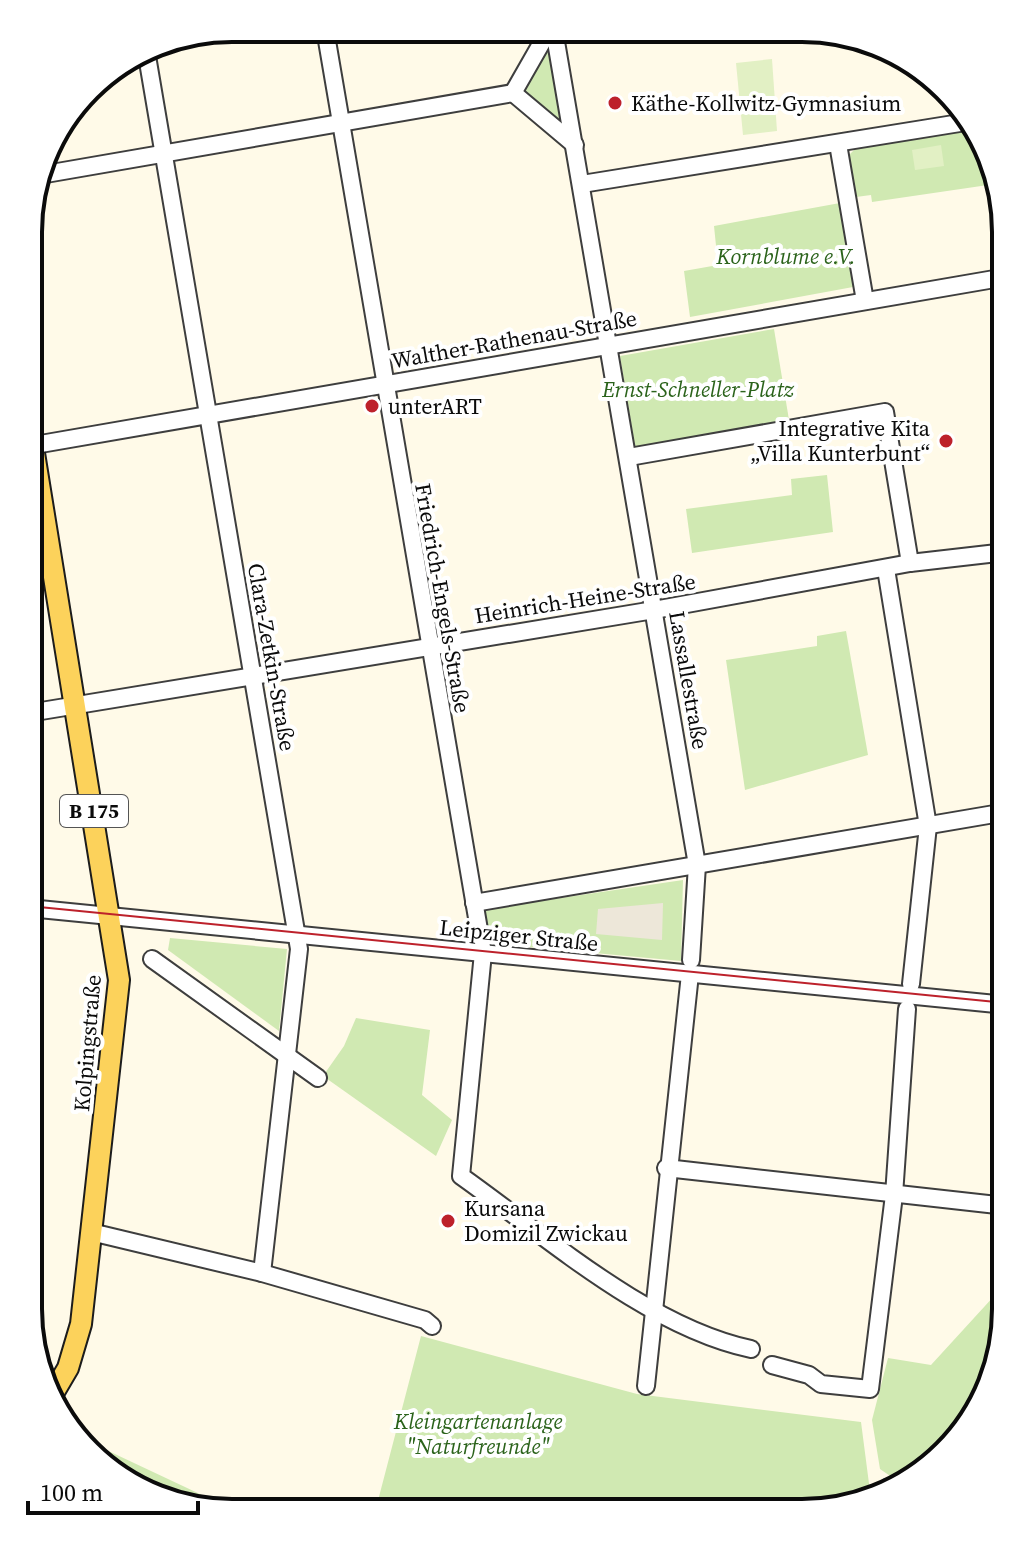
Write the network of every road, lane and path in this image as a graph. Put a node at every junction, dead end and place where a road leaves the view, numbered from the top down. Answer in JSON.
{"nodes":[{"id":1,"x":327,"y":42,"type":"edge"},
{"id":2,"x":545,"y":42,"type":"edge"},
{"id":3,"x":554,"y":42,"type":"edge"},
{"id":4,"x":148,"y":62,"type":"edge"},
{"id":5,"x":513,"y":93,"type":"junction"},
{"id":6,"x":339,"y":123,"type":"junction"},
{"id":7,"x":958,"y":123,"type":"edge"},
{"id":8,"x":838,"y":144,"type":"junction"},
{"id":9,"x":575,"y":145,"type":"junction"},
{"id":10,"x":163,"y":155,"type":"junction"},
{"id":11,"x":51,"y":173,"type":"edge"},
{"id":12,"x":582,"y":184,"type":"junction"},
{"id":13,"x":992,"y":279,"type":"edge"},
{"id":14,"x":865,"y":301,"type":"junction"},
{"id":15,"x":611,"y":345,"type":"junction"},
{"id":16,"x":384,"y":384,"type":"junction"},
{"id":17,"x":208,"y":415,"type":"junction"},
{"id":18,"x":42,"y":444,"type":"edge"},
{"id":19,"x":629,"y":457,"type":"junction"},
{"id":20,"x":42,"y":504,"type":"edge"},
{"id":21,"x":992,"y":554,"type":"edge"},
{"id":22,"x":910,"y":563,"type":"junction"},
{"id":23,"x":886,"y":569,"type":"junction"},
{"id":24,"x":654,"y":610,"type":"junction"},
{"id":25,"x":429,"y":645,"type":"junction"},
{"id":26,"x":254,"y":675,"type":"junction"},
{"id":27,"x":77,"y":705,"type":"junction"},
{"id":28,"x":42,"y":711,"type":"edge"},
{"id":29,"x":992,"y":815,"type":"edge"},
{"id":30,"x":928,"y":826,"type":"junction"},
{"id":31,"x":697,"y":865,"type":"junction"},
{"id":32,"x":474,"y":903,"type":"junction"},
{"id":33,"x":42,"y":909,"type":"edge"},
{"id":34,"x":111,"y":917,"type":"junction"},
{"id":35,"x":297,"y":935,"type":"junction"},
{"id":36,"x":483,"y":953,"type":"junction"},
{"id":37,"x":152,"y":959,"type":"dead end"},
{"id":38,"x":690,"y":967,"type":"junction"},
{"id":39,"x":911,"y":984,"type":"dead end"},
{"id":40,"x":992,"y":1003,"type":"edge"},
{"id":41,"x":907,"y":1009,"type":"dead end"},
{"id":42,"x":287,"y":1058,"type":"junction"},
{"id":43,"x":318,"y":1078,"type":"dead end"},
{"id":44,"x":666,"y":1168,"type":"junction"},
{"id":45,"x":894,"y":1195,"type":"junction"},
{"id":46,"x":992,"y":1205,"type":"edge"},
{"id":47,"x":91,"y":1232,"type":"junction"},
{"id":48,"x":262,"y":1273,"type":"junction"},
{"id":49,"x":652,"y":1312,"type":"junction"},
{"id":50,"x":432,"y":1326,"type":"dead end"},
{"id":51,"x":751,"y":1349,"type":"dead end"},
{"id":52,"x":772,"y":1365,"type":"dead end"},
{"id":53,"x":58,"y":1385,"type":"edge"},
{"id":54,"x":646,"y":1386,"type":"dead end"}],
"edges":[{"from":1,"to":6,"type":"street","name":"Friedrich-Engels-Straße"},
{"from":2,"to":5,"type":"street"},
{"from":3,"to":9,"type":"street","name":"Lassallestraße"},
{"from":4,"to":10,"type":"street","name":"Clara-Zetkin-Straße"},
{"from":5,"to":6,"type":"street"},
{"from":5,"to":9,"type":"street"},
{"from":6,"to":10,"type":"street"},
{"from":6,"to":16,"type":"street","name":"Friedrich-Engels-Straße"},
{"from":7,"to":8,"type":"street"},
{"from":8,"to":12,"type":"street"},
{"from":8,"to":14,"type":"street"},
{"from":9,"to":12,"type":"street","name":"Lassallestraße"},
{"from":10,"to":11,"type":"street"},
{"from":10,"to":17,"type":"street","name":"Clara-Zetkin-Straße"},
{"from":12,"to":15,"type":"street","name":"Lassallestraße"},
{"from":13,"to":14,"type":"street","name":"Walther-Rathenau-Straße"},
{"from":14,"to":15,"type":"street","name":"Walther-Rathenau-Straße"},
{"from":15,"to":16,"type":"street","name":"Walther-Rathenau-Straße"},
{"from":15,"to":19,"type":"street","name":"Lassallestraße"},
{"from":16,"to":17,"type":"street","name":"Walther-Rathenau-Straße"},
{"from":16,"to":25,"type":"street","name":"Friedrich-Engels-Straße"},
{"from":17,"to":18,"type":"street","name":"Walther-Rathenau-Straße"},
{"from":17,"to":26,"type":"street","name":"Clara-Zetkin-Straße"},
{"from":19,"to":22,"type":"street"},
{"from":19,"to":24,"type":"street","name":"Lassallestraße"},
{"from":20,"to":27,"type":"main road","name":"Kolpingstraße","number":"B 175"},
{"from":21,"to":22,"type":"street","name":"Heinrich-Heine-Straße"},
{"from":22,"to":23,"type":"street","name":"Heinrich-Heine-Straße"},
{"from":23,"to":24,"type":"street","name":"Heinrich-Heine-Straße"},
{"from":23,"to":30,"type":"street"},
{"from":24,"to":25,"type":"street","name":"Heinrich-Heine-Straße"},
{"from":24,"to":31,"type":"street","name":"Lassallestraße"},
{"from":25,"to":26,"type":"street","name":"Heinrich-Heine-Straße"},
{"from":25,"to":32,"type":"street","name":"Friedrich-Engels-Straße"},
{"from":26,"to":27,"type":"street","name":"Heinrich-Heine-Straße"},
{"from":26,"to":35,"type":"street","name":"Clara-Zetkin-Straße"},
{"from":27,"to":28,"type":"street","name":"Heinrich-Heine-Straße"},
{"from":27,"to":34,"type":"main road","name":"Kolpingstraße","number":"B 175"},
{"from":29,"to":30,"type":"street"},
{"from":30,"to":31,"type":"street"},
{"from":30,"to":39,"type":"street"},
{"from":31,"to":32,"type":"street"},
{"from":31,"to":38,"type":"street","name":"Lassallestraße"},
{"from":32,"to":36,"type":"street","name":"Friedrich-Engels-Straße"},
{"from":33,"to":34,"type":"street","name":"Leipziger Straße"},
{"from":34,"to":35,"type":"street","name":"Leipziger Straße"},
{"from":34,"to":47,"type":"main road","name":"Kolpingstraße","number":"B 175"},
{"from":35,"to":36,"type":"street","name":"Leipziger Straße"},
{"from":35,"to":42,"type":"street","name":"Clara-Zetkin-Straße"},
{"from":36,"to":38,"type":"street","name":"Leipziger Straße"},
{"from":36,"to":49,"type":"street","name":"Friedrich-Engels-Straße"},
{"from":37,"to":42,"type":"street"},
{"from":38,"to":40,"type":"street","name":"Leipziger Straße"},
{"from":38,"to":44,"type":"street","name":"Lassallestraße"},
{"from":41,"to":45,"type":"street"},
{"from":42,"to":43,"type":"street"},
{"from":42,"to":48,"type":"street","name":"Clara-Zetkin-Straße"},
{"from":44,"to":45,"type":"street"},
{"from":44,"to":49,"type":"street","name":"Lassallestraße"},
{"from":45,"to":46,"type":"street"},
{"from":45,"to":52,"type":"street"},
{"from":47,"to":48,"type":"street"},
{"from":47,"to":53,"type":"main road","name":"Kolpingstraße","number":"B 175"},
{"from":48,"to":50,"type":"street"},
{"from":49,"to":51,"type":"street"},
{"from":49,"to":54,"type":"street","name":"Lassallestraße"}]}
